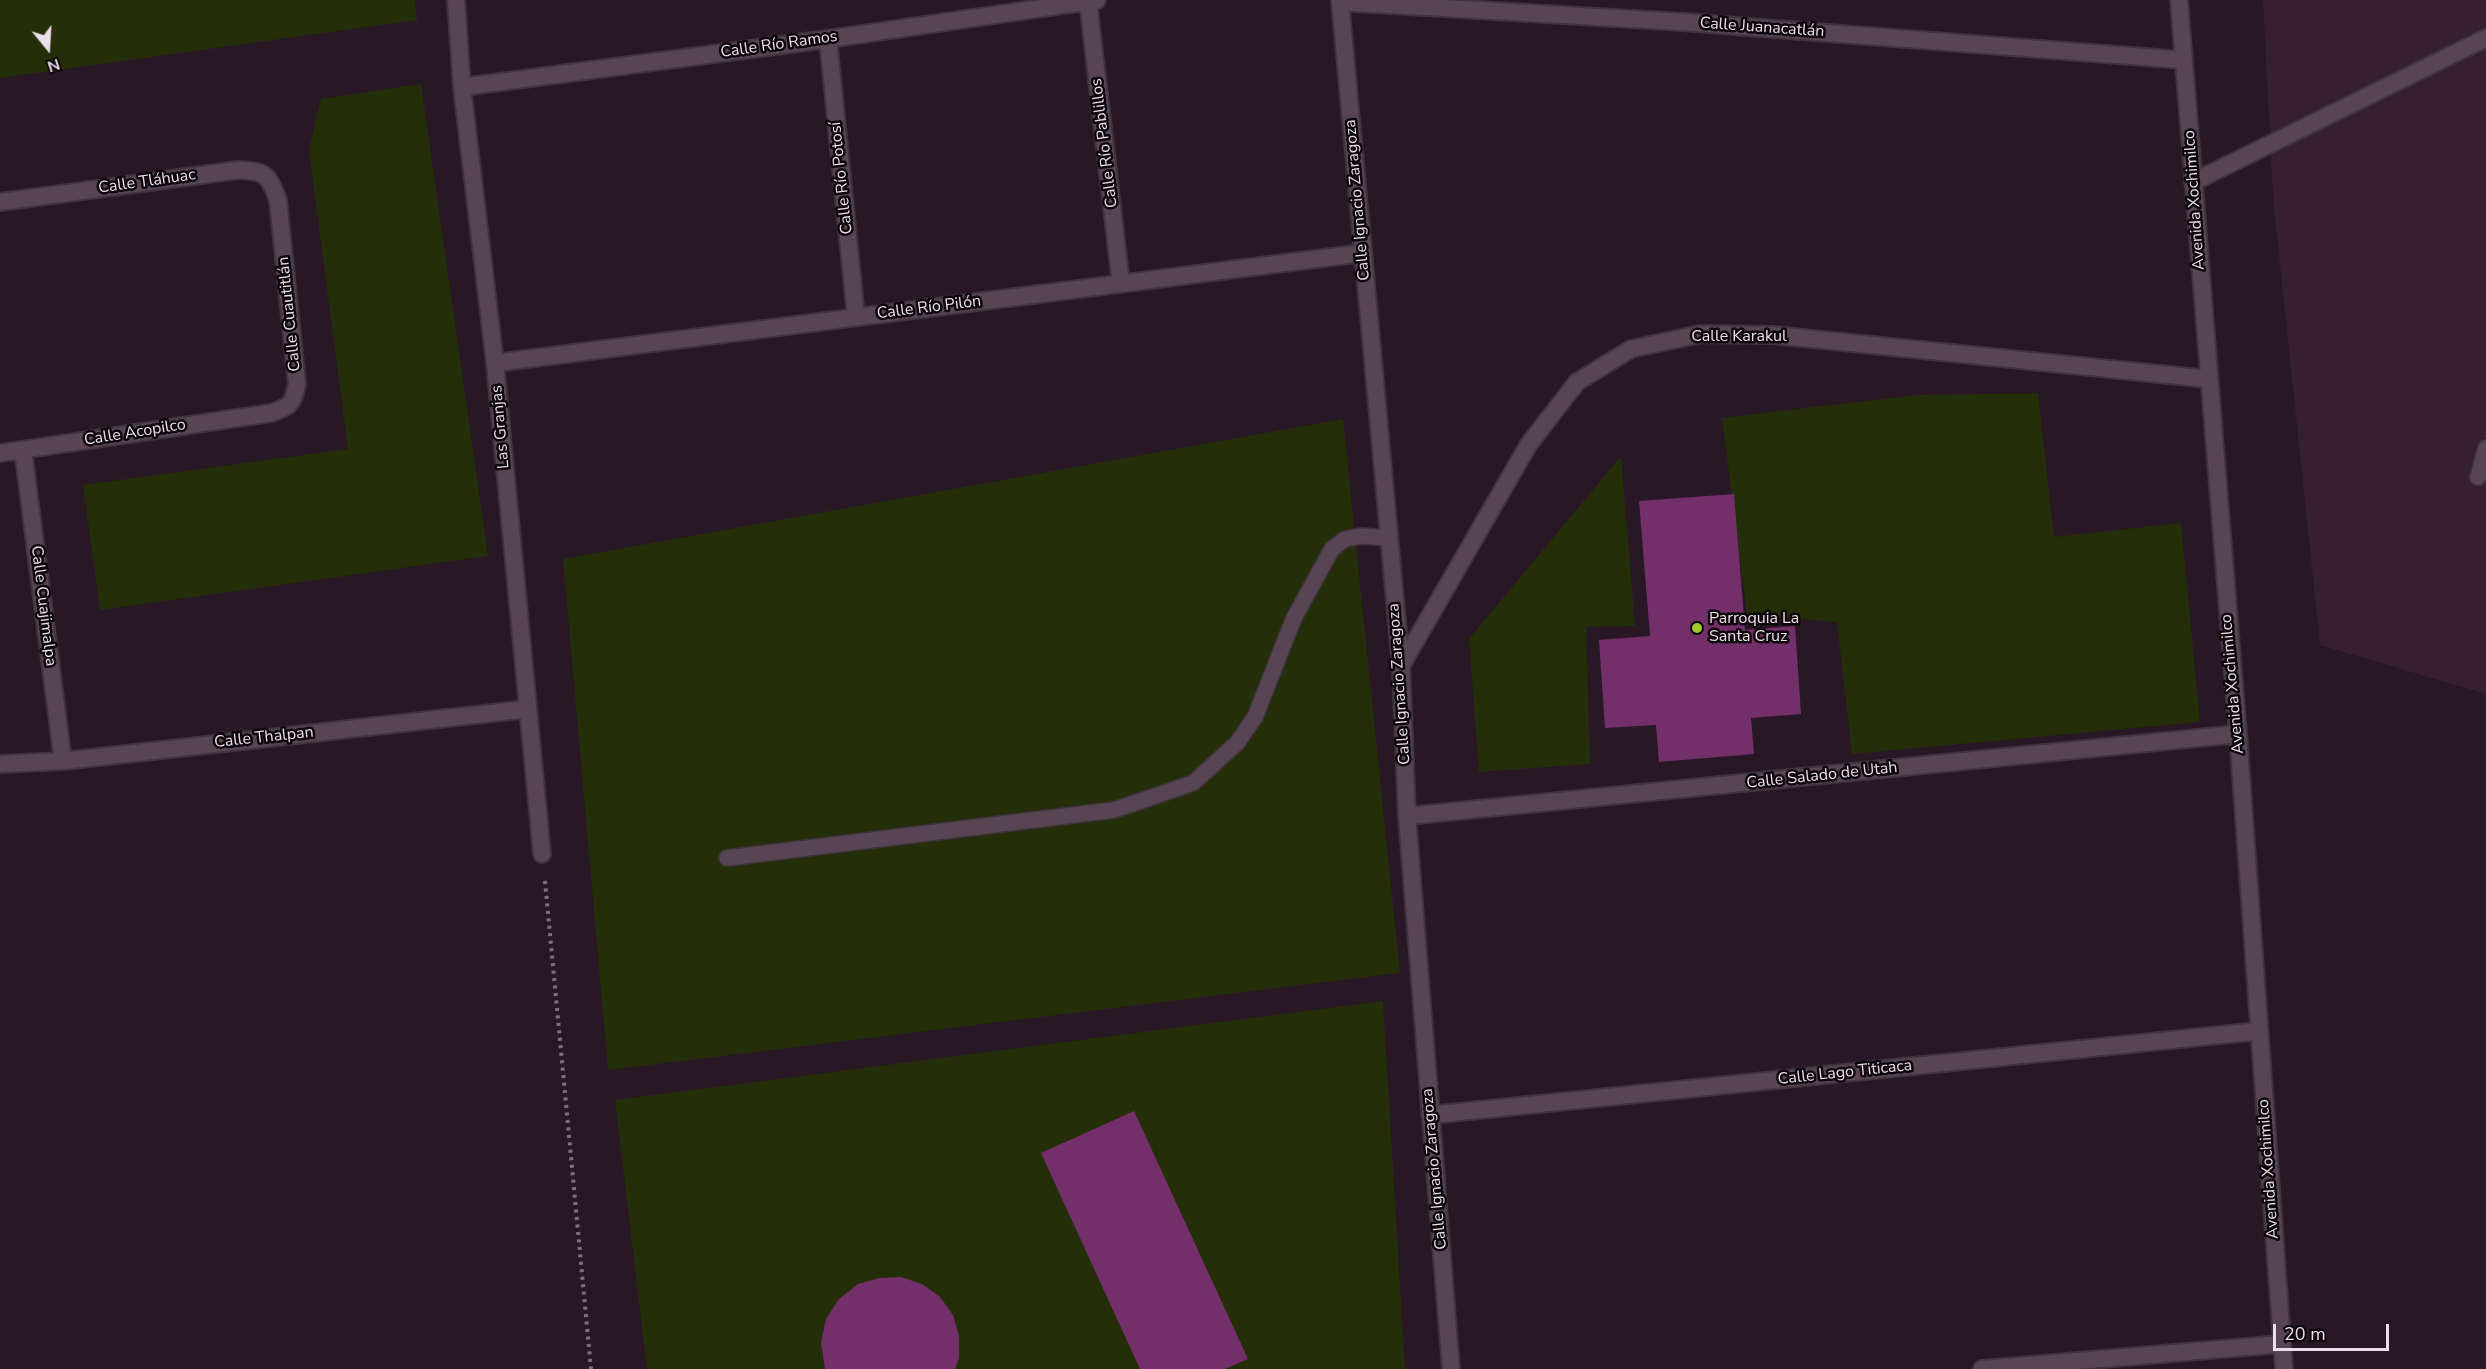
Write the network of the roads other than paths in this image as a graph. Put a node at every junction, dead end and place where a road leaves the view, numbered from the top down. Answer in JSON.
{"nodes":[{"id":1,"x":456,"y":0,"type":"edge"},
{"id":2,"x":2179,"y":0,"type":"edge"},
{"id":3,"x":1093,"y":1,"type":"edge"},
{"id":4,"x":1340,"y":1,"type":"edge"},
{"id":5,"x":2486,"y":38,"type":"edge"},
{"id":6,"x":828,"y":39,"type":"junction"},
{"id":7,"x":2184,"y":60,"type":"junction"},
{"id":8,"x":462,"y":87,"type":"junction"},
{"id":9,"x":2193,"y":182,"type":"junction"},
{"id":10,"x":278,"y":201,"type":"joint"},
{"id":11,"x":0,"y":202,"type":"edge"},
{"id":12,"x":1363,"y":253,"type":"junction"},
{"id":13,"x":1121,"y":284,"type":"junction"},
{"id":14,"x":856,"y":317,"type":"junction"},
{"id":15,"x":495,"y":363,"type":"junction"},
{"id":16,"x":2209,"y":379,"type":"junction"},
{"id":17,"x":271,"y":412,"type":"joint"},
{"id":18,"x":2486,"y":448,"type":"edge"},
{"id":19,"x":23,"y":450,"type":"junction"},
{"id":20,"x":0,"y":453,"type":"edge"},
{"id":21,"x":2478,"y":477,"type":"dead end"},
{"id":22,"x":1389,"y":538,"type":"junction"},
{"id":23,"x":1401,"y":666,"type":"junction"},
{"id":24,"x":528,"y":709,"type":"junction"},
{"id":25,"x":2238,"y":734,"type":"junction"},
{"id":26,"x":63,"y":761,"type":"junction"},
{"id":27,"x":0,"y":764,"type":"edge"},
{"id":28,"x":1407,"y":816,"type":"junction"},
{"id":29,"x":542,"y":854,"type":"road end"},
{"id":30,"x":727,"y":858,"type":"dead end"},
{"id":31,"x":2259,"y":1031,"type":"junction"},
{"id":32,"x":1430,"y":1115,"type":"junction"},
{"id":33,"x":2282,"y":1344,"type":"junction"},
{"id":34,"x":1451,"y":1369,"type":"edge"},
{"id":35,"x":1982,"y":1369,"type":"edge"},
{"id":36,"x":2284,"y":1369,"type":"edge"}],
"edges":[{"from":1,"to":8,"type":"street","name":"Las Granjas"},
{"from":2,"to":7,"type":"street","name":"Avenida Xochimilco"},
{"from":3,"to":6,"type":"street","name":"Calle Río Ramos"},
{"from":3,"to":13,"type":"street","name":"Calle Río Pablillos"},
{"from":4,"to":7,"type":"street","name":"Calle Juanacatlán"},
{"from":4,"to":12,"type":"street","name":"Calle Ignacio Zaragoza"},
{"from":5,"to":9,"type":"street"},
{"from":6,"to":8,"type":"street","name":"Calle Río Ramos"},
{"from":6,"to":14,"type":"street","name":"Calle Río Potosí"},
{"from":7,"to":9,"type":"street","name":"Avenida Xochimilco"},
{"from":8,"to":15,"type":"street","name":"Las Granjas"},
{"from":9,"to":16,"type":"street","name":"Avenida Xochimilco"},
{"from":10,"to":11,"type":"street","name":"Calle Tláhuac"},
{"from":10,"to":17,"type":"street","name":"Calle Cuautitlán"},
{"from":12,"to":13,"type":"street","name":"Calle Río Pilón"},
{"from":12,"to":22,"type":"street","name":"Calle Ignacio Zaragoza"},
{"from":13,"to":14,"type":"street","name":"Calle Río Pilón"},
{"from":14,"to":15,"type":"street","name":"Calle Río Pilón"},
{"from":15,"to":24,"type":"street","name":"Las Granjas"},
{"from":16,"to":23,"type":"street","name":"Calle Karakul"},
{"from":16,"to":25,"type":"street","name":"Avenida Xochimilco"},
{"from":17,"to":19,"type":"street","name":"Calle Acopilco"},
{"from":18,"to":21,"type":"lane"},
{"from":19,"to":20,"type":"street","name":"Calle Acopilco"},
{"from":19,"to":26,"type":"street","name":"Calle Cuajimalpa"},
{"from":22,"to":23,"type":"street","name":"Calle Ignacio Zaragoza"},
{"from":22,"to":30,"type":"lane"},
{"from":23,"to":28,"type":"street","name":"Calle Ignacio Zaragoza"},
{"from":24,"to":26,"type":"street","name":"Calle Thalpan"},
{"from":24,"to":29,"type":"street","name":"Las Granjas"},
{"from":25,"to":28,"type":"street","name":"Calle Salado de Utah"},
{"from":25,"to":31,"type":"street","name":"Avenida Xochimilco"},
{"from":26,"to":27,"type":"street","name":"Calle Thalpan"},
{"from":28,"to":32,"type":"street","name":"Calle Ignacio Zaragoza"},
{"from":31,"to":32,"type":"street","name":"Calle Lago Titicaca"},
{"from":31,"to":33,"type":"street","name":"Avenida Xochimilco"},
{"from":32,"to":34,"type":"street","name":"Calle Ignacio Zaragoza"},
{"from":33,"to":35,"type":"street"},
{"from":33,"to":36,"type":"street","name":"Avenida Xochimilco"}]}
